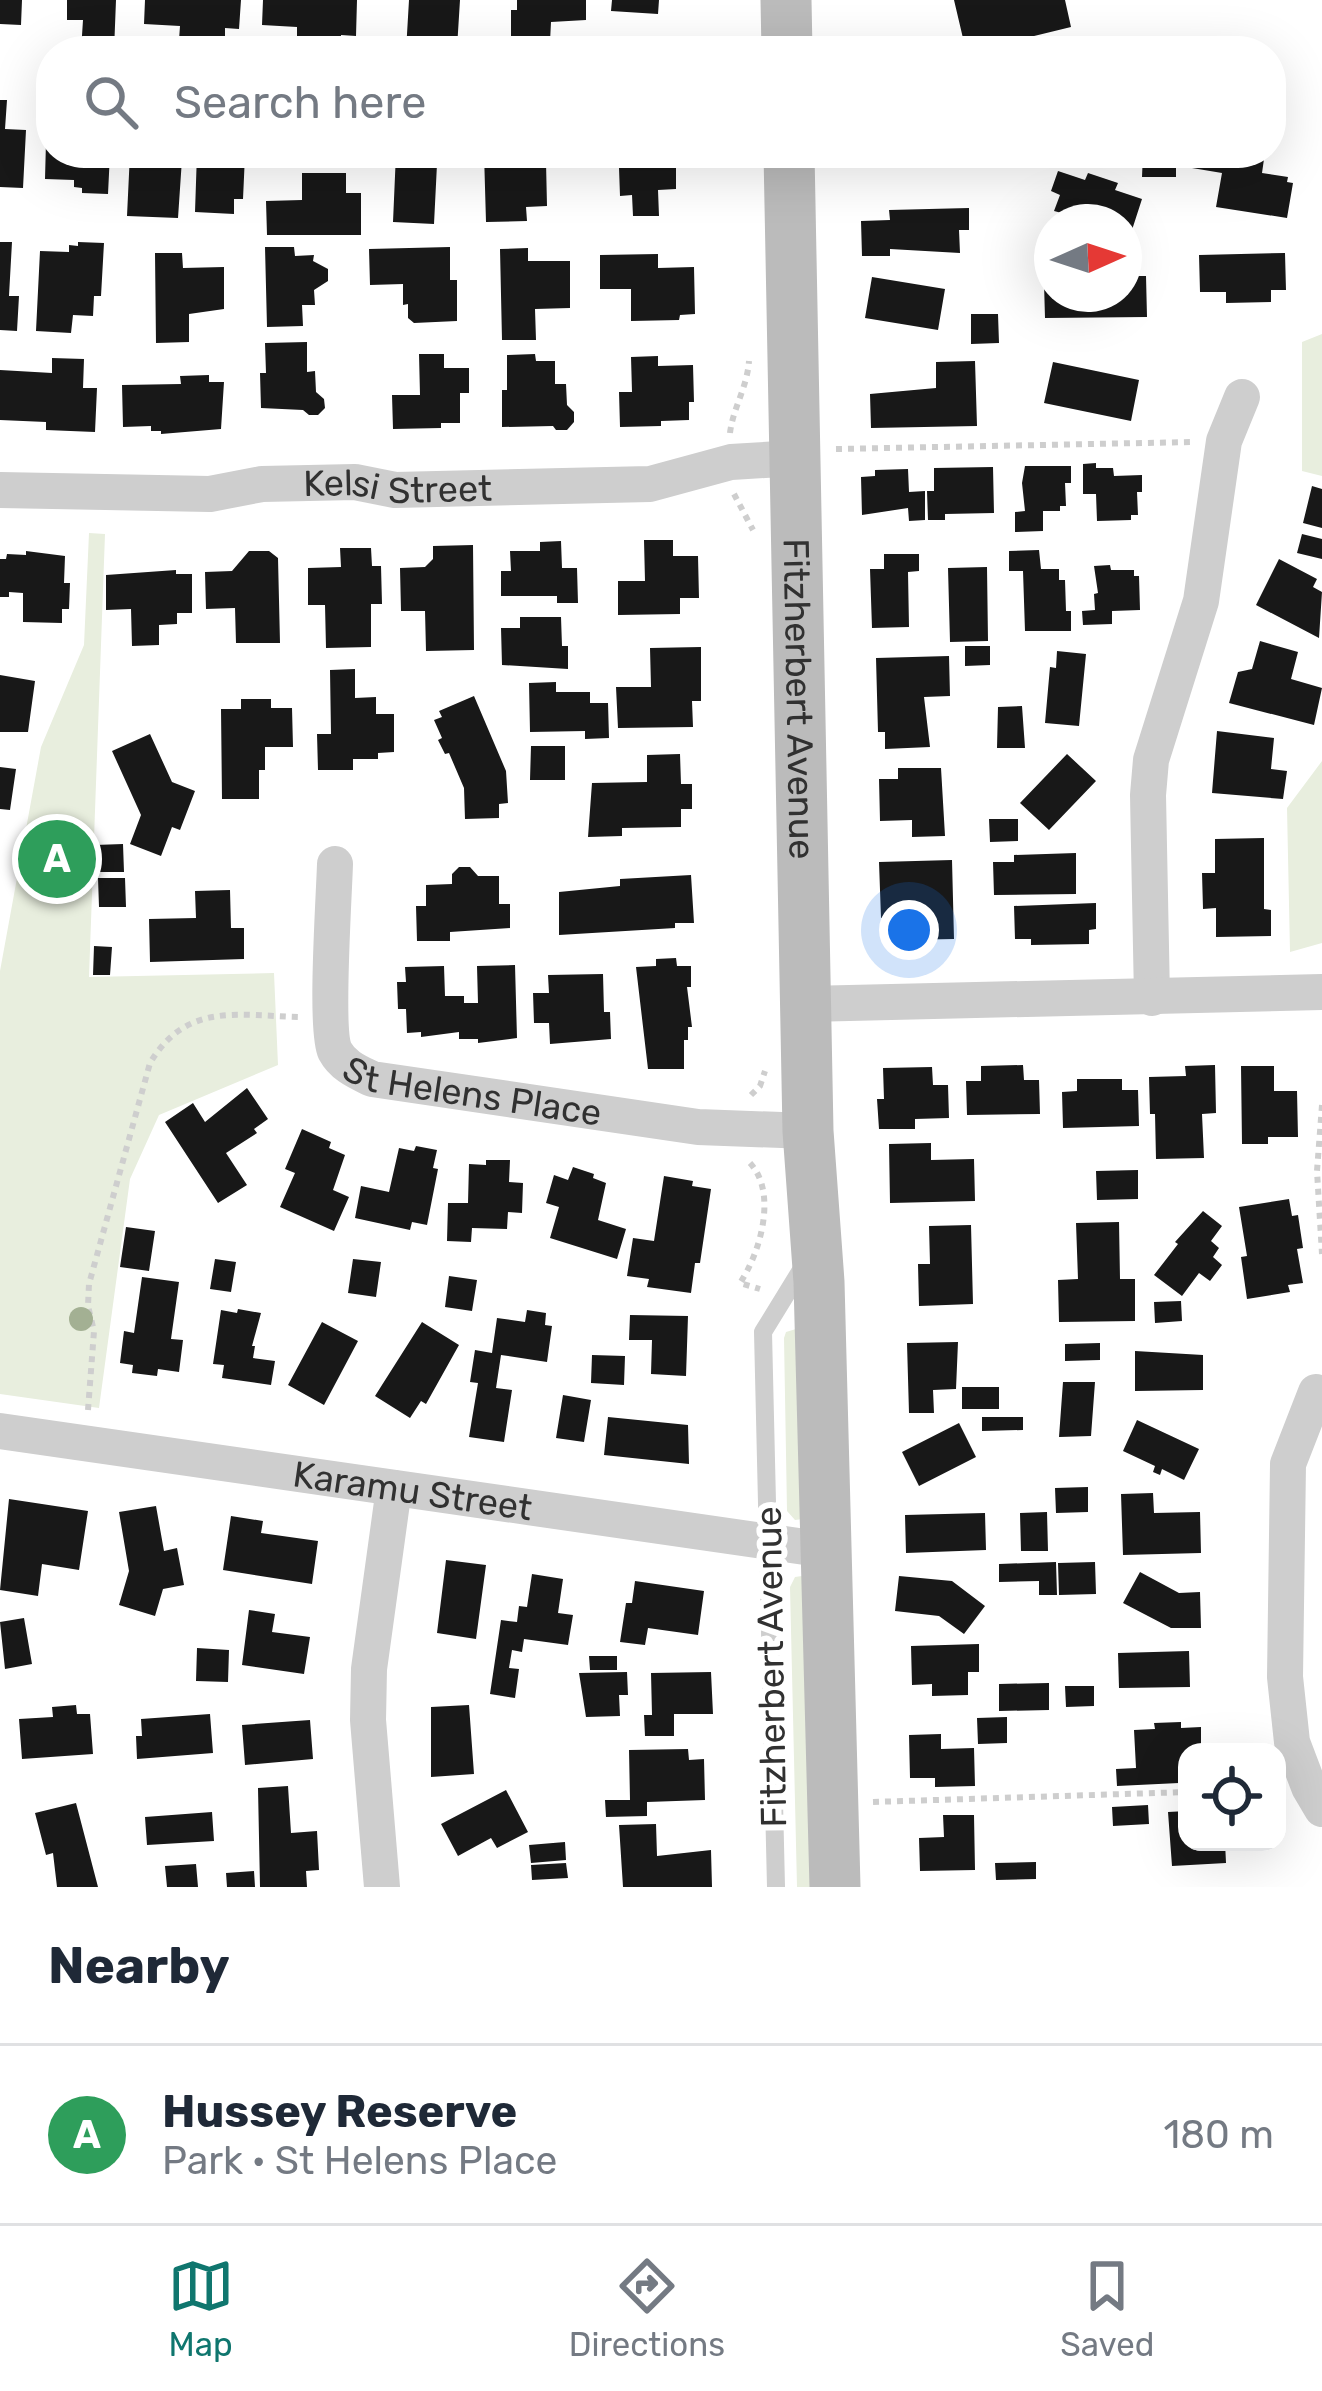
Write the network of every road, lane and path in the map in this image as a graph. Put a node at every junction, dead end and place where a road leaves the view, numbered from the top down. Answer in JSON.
{"nodes":[{"id":1,"x":786,"y":0,"type":"edge"},
{"id":2,"x":787,"y":36,"type":"edge"},
{"id":3,"x":789,"y":168,"type":"edge"},
{"id":4,"x":748,"y":340,"type":"dead end"},
{"id":5,"x":1242,"y":397,"type":"dead end"},
{"id":6,"x":1224,"y":441,"type":"junction"},
{"id":7,"x":730,"y":444,"type":"dead end"},
{"id":8,"x":796,"y":454,"type":"junction"},
{"id":9,"x":732,"y":482,"type":"dead end"},
{"id":10,"x":0,"y":490,"type":"edge"},
{"id":11,"x":753,"y":531,"type":"dead end"},
{"id":12,"x":335,"y":864,"type":"dead end"},
{"id":13,"x":1322,"y":992,"type":"edge"},
{"id":14,"x":1152,"y":998,"type":"junction"},
{"id":15,"x":807,"y":1004,"type":"junction"},
{"id":16,"x":332,"y":1018,"type":"junction"},
{"id":17,"x":765,"y":1072,"type":"dead end"},
{"id":18,"x":741,"y":1101,"type":"dead end"},
{"id":19,"x":1322,"y":1105,"type":"edge"},
{"id":20,"x":808,"y":1131,"type":"junction"},
{"id":21,"x":742,"y":1158,"type":"dead end"},
{"id":22,"x":816,"y":1245,"type":"junction"},
{"id":23,"x":1322,"y":1254,"type":"edge"},
{"id":24,"x":758,"y":1288,"type":"dead end"},
{"id":25,"x":1316,"y":1392,"type":"dead end"},
{"id":26,"x":0,"y":1431,"type":"edge"},
{"id":27,"x":82,"y":1444,"type":"junction"},
{"id":28,"x":394,"y":1488,"type":"junction"},
{"id":29,"x":767,"y":1542,"type":"junction"},
{"id":30,"x":826,"y":1550,"type":"junction"},
{"id":31,"x":1178,"y":1792,"type":"edge"},
{"id":32,"x":833,"y":1803,"type":"junction"},
{"id":33,"x":1322,"y":1809,"type":"edge"},
{"id":34,"x":382,"y":1887,"type":"edge"},
{"id":35,"x":776,"y":1887,"type":"edge"},
{"id":36,"x":836,"y":1887,"type":"edge"}],
"edges":[{"from":1,"to":2,"type":"street"},
{"from":3,"to":8,"type":"street","name":"Fitzherbert Avenue"},
{"from":4,"to":7,"type":"path"},
{"from":5,"to":6,"type":"street"},
{"from":6,"to":8,"type":"path"},
{"from":6,"to":14,"type":"street"},
{"from":8,"to":10,"type":"street","name":"Kelsi Street"},
{"from":8,"to":15,"type":"street","name":"Fitzherbert Avenue"},
{"from":9,"to":11,"type":"path"},
{"from":12,"to":16,"type":"street","name":"St Helens Place"},
{"from":13,"to":14,"type":"street"},
{"from":14,"to":15,"type":"street"},
{"from":15,"to":20,"type":"street","name":"Fitzherbert Avenue"},
{"from":16,"to":20,"type":"street","name":"St Helens Place"},
{"from":16,"to":27,"type":"path"},
{"from":17,"to":18,"type":"path"},
{"from":19,"to":23,"type":"path"},
{"from":20,"to":22,"type":"street","name":"Fitzherbert Avenue"},
{"from":21,"to":24,"type":"path"},
{"from":22,"to":29,"type":"lane","name":"Fitzherbert Avenue"},
{"from":22,"to":30,"type":"street","name":"Fitzherbert Avenue"},
{"from":25,"to":33,"type":"street"},
{"from":26,"to":27,"type":"street","name":"Karamu Street"},
{"from":27,"to":28,"type":"street","name":"Karamu Street"},
{"from":28,"to":29,"type":"street","name":"Karamu Street"},
{"from":28,"to":34,"type":"street"},
{"from":29,"to":30,"type":"street","name":"Karamu Street"},
{"from":29,"to":35,"type":"lane","name":"Fitzherbert Avenue"},
{"from":30,"to":32,"type":"street","name":"Fitzherbert Avenue"},
{"from":31,"to":32,"type":"path"},
{"from":32,"to":36,"type":"street","name":"Fitzherbert Avenue"}]}
